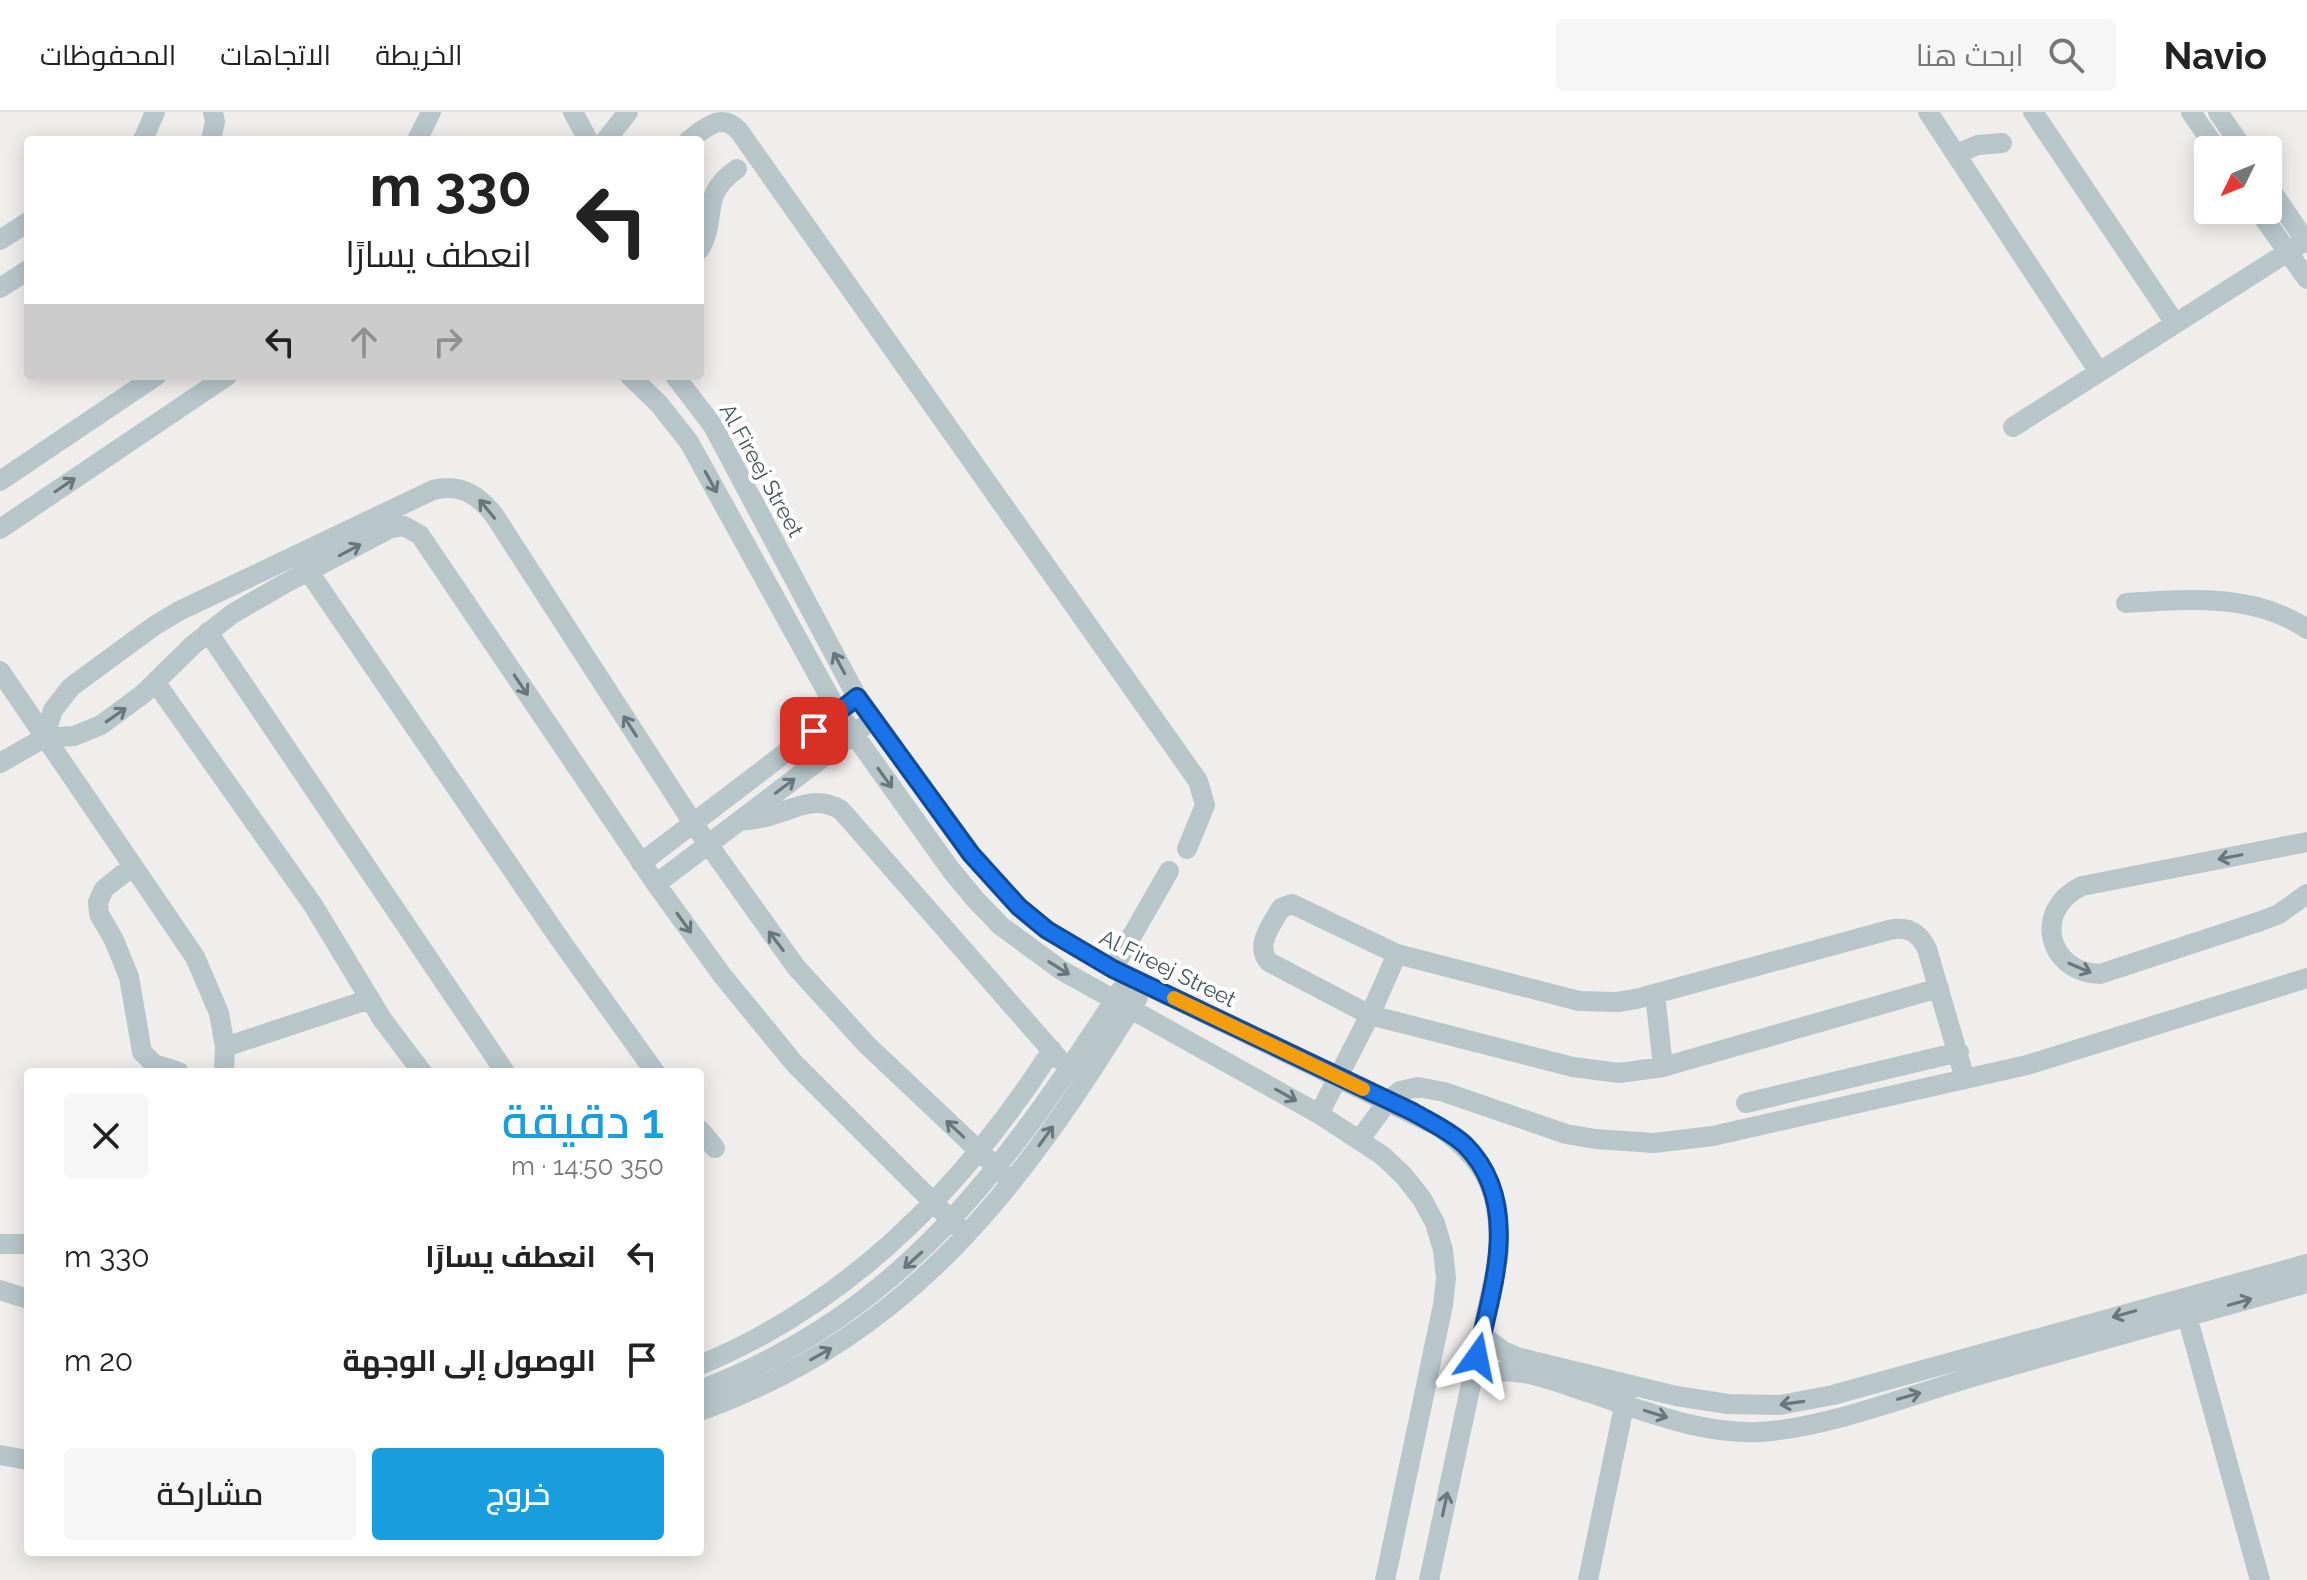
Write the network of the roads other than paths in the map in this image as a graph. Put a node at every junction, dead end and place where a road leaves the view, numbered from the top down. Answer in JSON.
{"nodes":[{"id":1,"x":155,"y":112,"type":"edge"},
{"id":2,"x":213,"y":112,"type":"edge"},
{"id":3,"x":431,"y":112,"type":"edge"},
{"id":4,"x":573,"y":112,"type":"edge"},
{"id":5,"x":628,"y":112,"type":"edge"},
{"id":6,"x":1928,"y":112,"type":"edge"},
{"id":7,"x":2033,"y":112,"type":"edge"},
{"id":8,"x":2191,"y":112,"type":"edge"},
{"id":9,"x":2218,"y":112,"type":"edge"},
{"id":10,"x":420,"y":128,"type":"edge"},
{"id":11,"x":145,"y":136,"type":"edge"},
{"id":12,"x":212,"y":136,"type":"edge"},
{"id":13,"x":586,"y":136,"type":"edge"},
{"id":14,"x":609,"y":136,"type":"edge"},
{"id":15,"x":694,"y":136,"type":"edge"},
{"id":16,"x":2207,"y":136,"type":"edge"},
{"id":17,"x":2234,"y":136,"type":"edge"},
{"id":18,"x":2002,"y":143,"type":"dead end"},
{"id":19,"x":1956,"y":154,"type":"junction"},
{"id":20,"x":737,"y":169,"type":"dead end"},
{"id":21,"x":2282,"y":207,"type":"edge"},
{"id":22,"x":2268,"y":224,"type":"edge"},
{"id":23,"x":24,"y":225,"type":"edge"},
{"id":24,"x":0,"y":240,"type":"edge"},
{"id":25,"x":704,"y":240,"type":"edge"},
{"id":26,"x":2306,"y":242,"type":"edge"},
{"id":27,"x":2287,"y":252,"type":"junction"},
{"id":28,"x":24,"y":273,"type":"edge"},
{"id":29,"x":2307,"y":279,"type":"edge"},
{"id":30,"x":0,"y":288,"type":"edge"},
{"id":31,"x":2175,"y":323,"type":"junction"},
{"id":32,"x":2099,"y":372,"type":"junction"},
{"id":33,"x":150,"y":380,"type":"edge"},
{"id":34,"x":221,"y":380,"type":"edge"},
{"id":35,"x":643,"y":380,"type":"edge"},
{"id":36,"x":680,"y":380,"type":"edge"},
{"id":37,"x":713,"y":426,"type":"junction"},
{"id":38,"x":2013,"y":427,"type":"dead end"},
{"id":39,"x":689,"y":442,"type":"junction"},
{"id":40,"x":0,"y":481,"type":"edge"},
{"id":41,"x":0,"y":529,"type":"edge"},
{"id":42,"x":303,"y":563,"type":"junction"},
{"id":43,"x":2126,"y":603,"type":"dead end"},
{"id":44,"x":2307,"y":629,"type":"edge"},
{"id":45,"x":208,"y":632,"type":"junction"},
{"id":46,"x":0,"y":671,"type":"edge"},
{"id":47,"x":156,"y":683,"type":"junction"},
{"id":48,"x":857,"y":697,"type":"junction"},
{"id":49,"x":838,"y":712,"type":"junction"},
{"id":50,"x":873,"y":719,"type":"junction"},
{"id":51,"x":853,"y":734,"type":"junction"},
{"id":52,"x":44,"y":738,"type":"junction"},
{"id":53,"x":0,"y":763,"type":"edge"},
{"id":54,"x":739,"y":821,"type":"junction"},
{"id":55,"x":693,"y":823,"type":"junction"},
{"id":56,"x":2307,"y":842,"type":"edge"},
{"id":57,"x":708,"y":845,"type":"junction"},
{"id":58,"x":1187,"y":849,"type":"dead end"},
{"id":59,"x":641,"y":863,"type":"junction"},
{"id":60,"x":133,"y":866,"type":"junction"},
{"id":61,"x":1169,"y":871,"type":"dead end"},
{"id":62,"x":656,"y":884,"type":"junction"},
{"id":63,"x":2307,"y":894,"type":"edge"},
{"id":64,"x":1397,"y":954,"type":"junction"},
{"id":65,"x":1130,"y":977,"type":"junction"},
{"id":66,"x":2307,"y":978,"type":"edge"},
{"id":67,"x":1939,"y":988,"type":"junction"},
{"id":68,"x":1655,"y":994,"type":"junction"},
{"id":69,"x":370,"y":999,"type":"junction"},
{"id":70,"x":1123,"y":1004,"type":"junction"},
{"id":71,"x":1370,"y":1015,"type":"junction"},
{"id":72,"x":225,"y":1047,"type":"junction"},
{"id":73,"x":1052,"y":1050,"type":"junction"},
{"id":74,"x":1959,"y":1052,"type":"junction"},
{"id":75,"x":1663,"y":1067,"type":"junction"},
{"id":76,"x":166,"y":1068,"type":"edge"},
{"id":77,"x":224,"y":1068,"type":"edge"},
{"id":78,"x":419,"y":1068,"type":"edge"},
{"id":79,"x":502,"y":1068,"type":"edge"},
{"id":80,"x":652,"y":1068,"type":"edge"},
{"id":81,"x":1068,"y":1070,"type":"junction"},
{"id":82,"x":1339,"y":1077,"type":"junction"},
{"id":83,"x":1965,"y":1079,"type":"junction"},
{"id":84,"x":1082,"y":1087,"type":"junction"},
{"id":85,"x":1388,"y":1101,"type":"junction"},
{"id":86,"x":1746,"y":1103,"type":"dead end"},
{"id":87,"x":1319,"y":1114,"type":"junction"},
{"id":88,"x":704,"y":1135,"type":"edge"},
{"id":89,"x":1360,"y":1139,"type":"junction"},
{"id":90,"x":715,"y":1148,"type":"dead end"},
{"id":91,"x":979,"y":1152,"type":"junction"},
{"id":92,"x":1004,"y":1175,"type":"junction"},
{"id":93,"x":932,"y":1203,"type":"junction"},
{"id":94,"x":959,"y":1228,"type":"junction"},
{"id":95,"x":0,"y":1244,"type":"edge"},
{"id":96,"x":24,"y":1244,"type":"edge"},
{"id":97,"x":2307,"y":1264,"type":"edge"},
{"id":98,"x":2284,"y":1280,"type":"junction"},
{"id":99,"x":2307,"y":1283,"type":"edge"},
{"id":100,"x":0,"y":1290,"type":"edge"},
{"id":101,"x":24,"y":1298,"type":"edge"},
{"id":102,"x":2184,"y":1307,"type":"junction"},
{"id":103,"x":1482,"y":1335,"type":"junction"},
{"id":104,"x":704,"y":1363,"type":"edge"},
{"id":105,"x":767,"y":1372,"type":"junction"},
{"id":106,"x":1473,"y":1376,"type":"junction"},
{"id":107,"x":704,"y":1389,"type":"edge"},
{"id":108,"x":1626,"y":1394,"type":"junction"},
{"id":109,"x":1833,"y":1395,"type":"junction"},
{"id":110,"x":704,"y":1409,"type":"edge"},
{"id":111,"x":1839,"y":1417,"type":"junction"},
{"id":112,"x":0,"y":1455,"type":"edge"},
{"id":113,"x":24,"y":1459,"type":"edge"},
{"id":114,"x":1385,"y":1580,"type":"edge"},
{"id":115,"x":1429,"y":1580,"type":"edge"},
{"id":116,"x":1588,"y":1580,"type":"edge"},
{"id":117,"x":2260,"y":1580,"type":"edge"}],
"edges":[{"from":1,"to":11,"type":"street"},
{"from":2,"to":12,"type":"street"},
{"from":3,"to":10,"type":"street"},
{"from":4,"to":13,"type":"street"},
{"from":5,"to":14,"type":"street"},
{"from":6,"to":19,"type":"street"},
{"from":7,"to":31,"type":"street"},
{"from":8,"to":16,"type":"street"},
{"from":9,"to":17,"type":"street"},
{"from":15,"to":58,"type":"street"},
{"from":18,"to":19,"type":"street"},
{"from":19,"to":32,"type":"street"},
{"from":20,"to":25,"type":"street"},
{"from":21,"to":26,"type":"street"},
{"from":22,"to":27,"type":"street"},
{"from":23,"to":24,"type":"street"},
{"from":26,"to":27,"type":"street"},
{"from":27,"to":29,"type":"street"},
{"from":27,"to":31,"type":"street"},
{"from":28,"to":30,"type":"street"},
{"from":31,"to":32,"type":"street"},
{"from":32,"to":38,"type":"street"},
{"from":33,"to":40,"type":"street"},
{"from":41,"to":34,"type":"street","one_way":true},
{"from":35,"to":39,"type":"street"},
{"from":36,"to":37,"type":"street","name":"Al Fireej Street"},
{"from":37,"to":39,"type":"street"},
{"from":48,"to":37,"type":"street","name":"Al Fireej Street","one_way":true},
{"from":39,"to":49,"type":"street","one_way":true},
{"from":42,"to":45,"type":"street"},
{"from":42,"to":52,"type":"street"},
{"from":55,"to":42,"type":"street","one_way":true},
{"from":42,"to":59,"type":"street","one_way":true},
{"from":42,"to":80,"type":"street"},
{"from":43,"to":44,"type":"street"},
{"from":45,"to":47,"type":"street"},
{"from":45,"to":79,"type":"street"},
{"from":46,"to":52,"type":"street"},
{"from":52,"to":47,"type":"street","one_way":true},
{"from":47,"to":69,"type":"street"},
{"from":48,"to":49,"type":"street"},
{"from":48,"to":50,"type":"street","name":"Al Fireej Street"},
{"from":49,"to":51,"type":"street"},
{"from":49,"to":55,"type":"street"},
{"from":50,"to":51,"type":"street"},
{"from":50,"to":65,"type":"street","name":"Al Fireej Street"},
{"from":54,"to":51,"type":"street","one_way":true},
{"from":51,"to":70,"type":"street","one_way":true},
{"from":52,"to":53,"type":"street"},
{"from":52,"to":60,"type":"street"},
{"from":54,"to":57,"type":"street"},
{"from":54,"to":73,"type":"street"},
{"from":55,"to":57,"type":"street"},
{"from":55,"to":59,"type":"street"},
{"from":56,"to":63,"type":"street","one_way":true},
{"from":57,"to":62,"type":"street"},
{"from":91,"to":57,"type":"street","one_way":true},
{"from":59,"to":62,"type":"street"},
{"from":60,"to":72,"type":"street"},
{"from":60,"to":76,"type":"street"},
{"from":61,"to":65,"type":"street"},
{"from":62,"to":93,"type":"street","one_way":true},
{"from":64,"to":68,"type":"street"},
{"from":64,"to":71,"type":"street"},
{"from":64,"to":71,"type":"street"},
{"from":65,"to":70,"type":"street"},
{"from":65,"to":82,"type":"street","name":"Al Fireej Street"},
{"from":66,"to":83,"type":"street"},
{"from":67,"to":68,"type":"street"},
{"from":67,"to":74,"type":"street"},
{"from":67,"to":75,"type":"street"},
{"from":68,"to":75,"type":"street"},
{"from":69,"to":72,"type":"street"},
{"from":69,"to":78,"type":"street"},
{"from":70,"to":81,"type":"street"},
{"from":70,"to":84,"type":"street"},
{"from":70,"to":87,"type":"street","one_way":true},
{"from":71,"to":75,"type":"street"},
{"from":71,"to":82,"type":"street"},
{"from":72,"to":77,"type":"street"},
{"from":73,"to":81,"type":"street"},
{"from":73,"to":91,"type":"street"},
{"from":74,"to":83,"type":"street"},
{"from":74,"to":86,"type":"street"},
{"from":81,"to":84,"type":"street"},
{"from":81,"to":92,"type":"street"},
{"from":82,"to":85,"type":"street","name":"Al Fireej Street"},
{"from":82,"to":87,"type":"street"},
{"from":83,"to":85,"type":"street"},
{"from":92,"to":84,"type":"street","one_way":true},
{"from":85,"to":89,"type":"street"},
{"from":85,"to":103,"type":"street","name":"Al Fireej Street"},
{"from":87,"to":89,"type":"street"},
{"from":88,"to":90,"type":"street"},
{"from":89,"to":114,"type":"street"},
{"from":91,"to":92,"type":"street"},
{"from":91,"to":93,"type":"street"},
{"from":92,"to":94,"type":"street"},
{"from":93,"to":94,"type":"street"},
{"from":93,"to":104,"type":"street"},
{"from":94,"to":105,"type":"street"},
{"from":95,"to":96,"type":"street"},
{"from":97,"to":98,"type":"street"},
{"from":98,"to":99,"type":"street"},
{"from":98,"to":102,"type":"street"},
{"from":100,"to":101,"type":"street"},
{"from":102,"to":109,"type":"street","one_way":true},
{"from":111,"to":102,"type":"street","one_way":true},
{"from":102,"to":117,"type":"street"},
{"from":103,"to":106,"type":"street","name":"Al Fireej Street"},
{"from":103,"to":108,"type":"street"},
{"from":105,"to":107,"type":"street"},
{"from":105,"to":110,"type":"street"},
{"from":106,"to":108,"type":"street"},
{"from":115,"to":106,"type":"street","name":"Al Fireej Street","one_way":true},
{"from":109,"to":108,"type":"street","one_way":true},
{"from":108,"to":111,"type":"street","one_way":true},
{"from":108,"to":116,"type":"street"},
{"from":109,"to":111,"type":"street"},
{"from":112,"to":113,"type":"street"}]}
